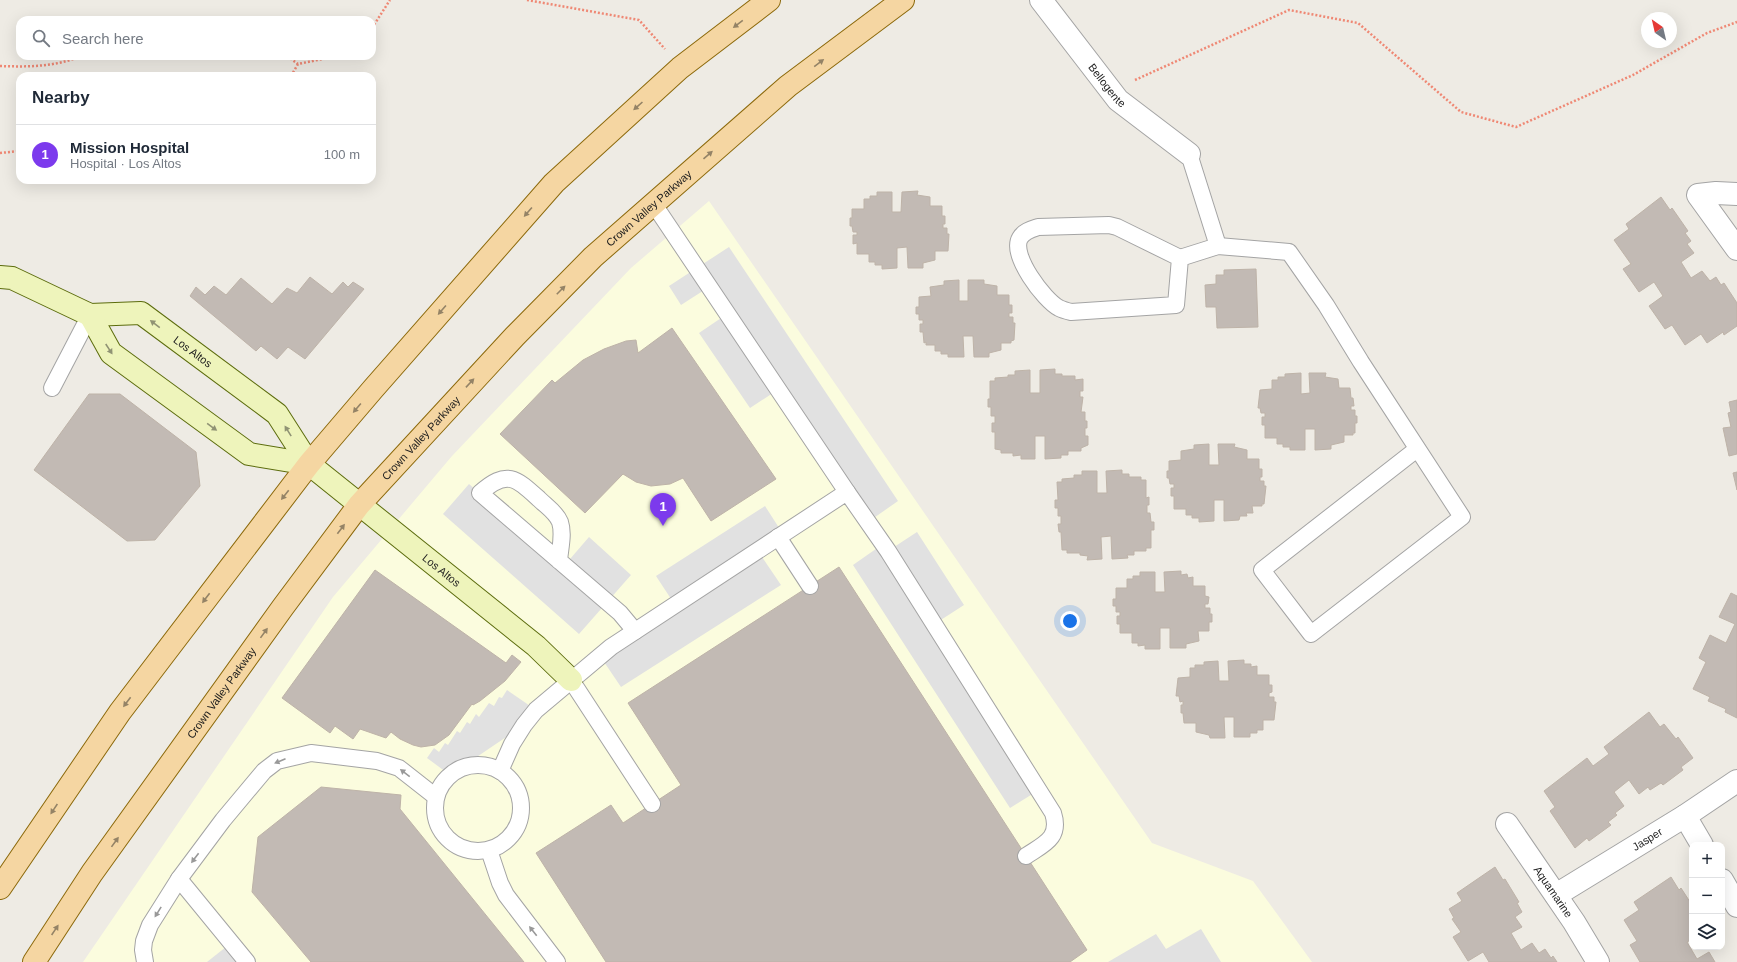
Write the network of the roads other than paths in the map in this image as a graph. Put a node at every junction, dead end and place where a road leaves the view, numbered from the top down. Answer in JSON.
{"nodes":[{"id":1,"x":769,"y":0,"type":"edge"},
{"id":2,"x":903,"y":0,"type":"edge"},
{"id":3,"x":1041,"y":0,"type":"edge"},
{"id":4,"x":1189,"y":154,"type":"joint"},
{"id":5,"x":1737,"y":194,"type":"edge"},
{"id":6,"x":653,"y":203,"type":"junction"},
{"id":7,"x":1218,"y":246,"type":"junction"},
{"id":8,"x":1737,"y":249,"type":"edge"},
{"id":9,"x":1180,"y":258,"type":"junction"},
{"id":10,"x":0,"y":277,"type":"edge"},
{"id":11,"x":90,"y":315,"type":"junction"},
{"id":12,"x":52,"y":388,"type":"dead end"},
{"id":13,"x":1418,"y":449,"type":"junction"},
{"id":14,"x":309,"y":464,"type":"junction"},
{"id":15,"x":847,"y":492,"type":"junction"},
{"id":16,"x":359,"y":505,"type":"junction"},
{"id":17,"x":778,"y":537,"type":"junction"},
{"id":18,"x":558,"y":561,"type":"junction"},
{"id":19,"x":810,"y":586,"type":"dead end"},
{"id":20,"x":635,"y":631,"type":"junction"},
{"id":21,"x":570,"y":680,"type":"junction"},
{"id":22,"x":500,"y":771,"type":"junction"},
{"id":23,"x":1737,"y":781,"type":"edge"},
{"id":24,"x":436,"y":797,"type":"junction"},
{"id":25,"x":652,"y":804,"type":"dead end"},
{"id":26,"x":1685,"y":816,"type":"junction"},
{"id":27,"x":1507,"y":824,"type":"dead end"},
{"id":28,"x":1700,"y":842,"type":"edge"},
{"id":29,"x":489,"y":850,"type":"junction"},
{"id":30,"x":1026,"y":856,"type":"dead end"},
{"id":31,"x":178,"y":879,"type":"junction"},
{"id":32,"x":1725,"y":885,"type":"edge"},
{"id":33,"x":0,"y":888,"type":"edge"},
{"id":34,"x":1556,"y":896,"type":"junction"},
{"id":35,"x":1737,"y":906,"type":"edge"},
{"id":36,"x":34,"y":962,"type":"edge"},
{"id":37,"x":145,"y":962,"type":"edge"},
{"id":38,"x":247,"y":962,"type":"edge"},
{"id":39,"x":557,"y":962,"type":"edge"},
{"id":40,"x":1598,"y":962,"type":"edge"}],
"edges":[{"from":1,"to":14,"type":"main road","one_way":true},
{"from":6,"to":2,"type":"main road","name":"Crown Valley Parkway","one_way":true},
{"from":3,"to":4,"type":"street","name":"Bellogente"},
{"from":4,"to":7,"type":"lane"},
{"from":5,"to":8,"type":"street"},
{"from":6,"to":15,"type":"lane"},
{"from":16,"to":6,"type":"main road","name":"Crown Valley Parkway","one_way":true},
{"from":7,"to":9,"type":"lane"},
{"from":7,"to":13,"type":"lane"},
{"from":9,"to":9,"type":"lane"},
{"from":10,"to":11,"type":"street","name":"Los Altos"},
{"from":11,"to":12,"type":"lane"},
{"from":11,"to":14,"type":"street","name":"Los Altos","one_way":true},
{"from":14,"to":11,"type":"street","name":"Los Altos","one_way":true},
{"from":13,"to":13,"type":"lane"},
{"from":14,"to":16,"type":"street","name":"Los Altos"},
{"from":14,"to":33,"type":"main road","one_way":true},
{"from":15,"to":17,"type":"lane"},
{"from":15,"to":30,"type":"lane"},
{"from":16,"to":21,"type":"street","name":"Los Altos"},
{"from":36,"to":16,"type":"main road","name":"Crown Valley Parkway","one_way":true},
{"from":17,"to":19,"type":"lane"},
{"from":17,"to":20,"type":"lane"},
{"from":18,"to":18,"type":"lane"},
{"from":18,"to":20,"type":"lane"},
{"from":20,"to":21,"type":"lane"},
{"from":21,"to":22,"type":"lane"},
{"from":21,"to":25,"type":"lane"},
{"from":22,"to":24,"type":"lane"},
{"from":22,"to":29,"type":"lane"},
{"from":23,"to":26,"type":"street","name":"Jasper"},
{"from":24,"to":29,"type":"lane"},
{"from":24,"to":31,"type":"lane","one_way":true},
{"from":26,"to":28,"type":"street"},
{"from":26,"to":34,"type":"street","name":"Jasper"},
{"from":27,"to":34,"type":"street","name":"Aquamarine"},
{"from":39,"to":29,"type":"lane","one_way":true},
{"from":31,"to":37,"type":"lane","one_way":true},
{"from":31,"to":38,"type":"lane"},
{"from":32,"to":35,"type":"street"},
{"from":34,"to":40,"type":"street","name":"Aquamarine"}]}
